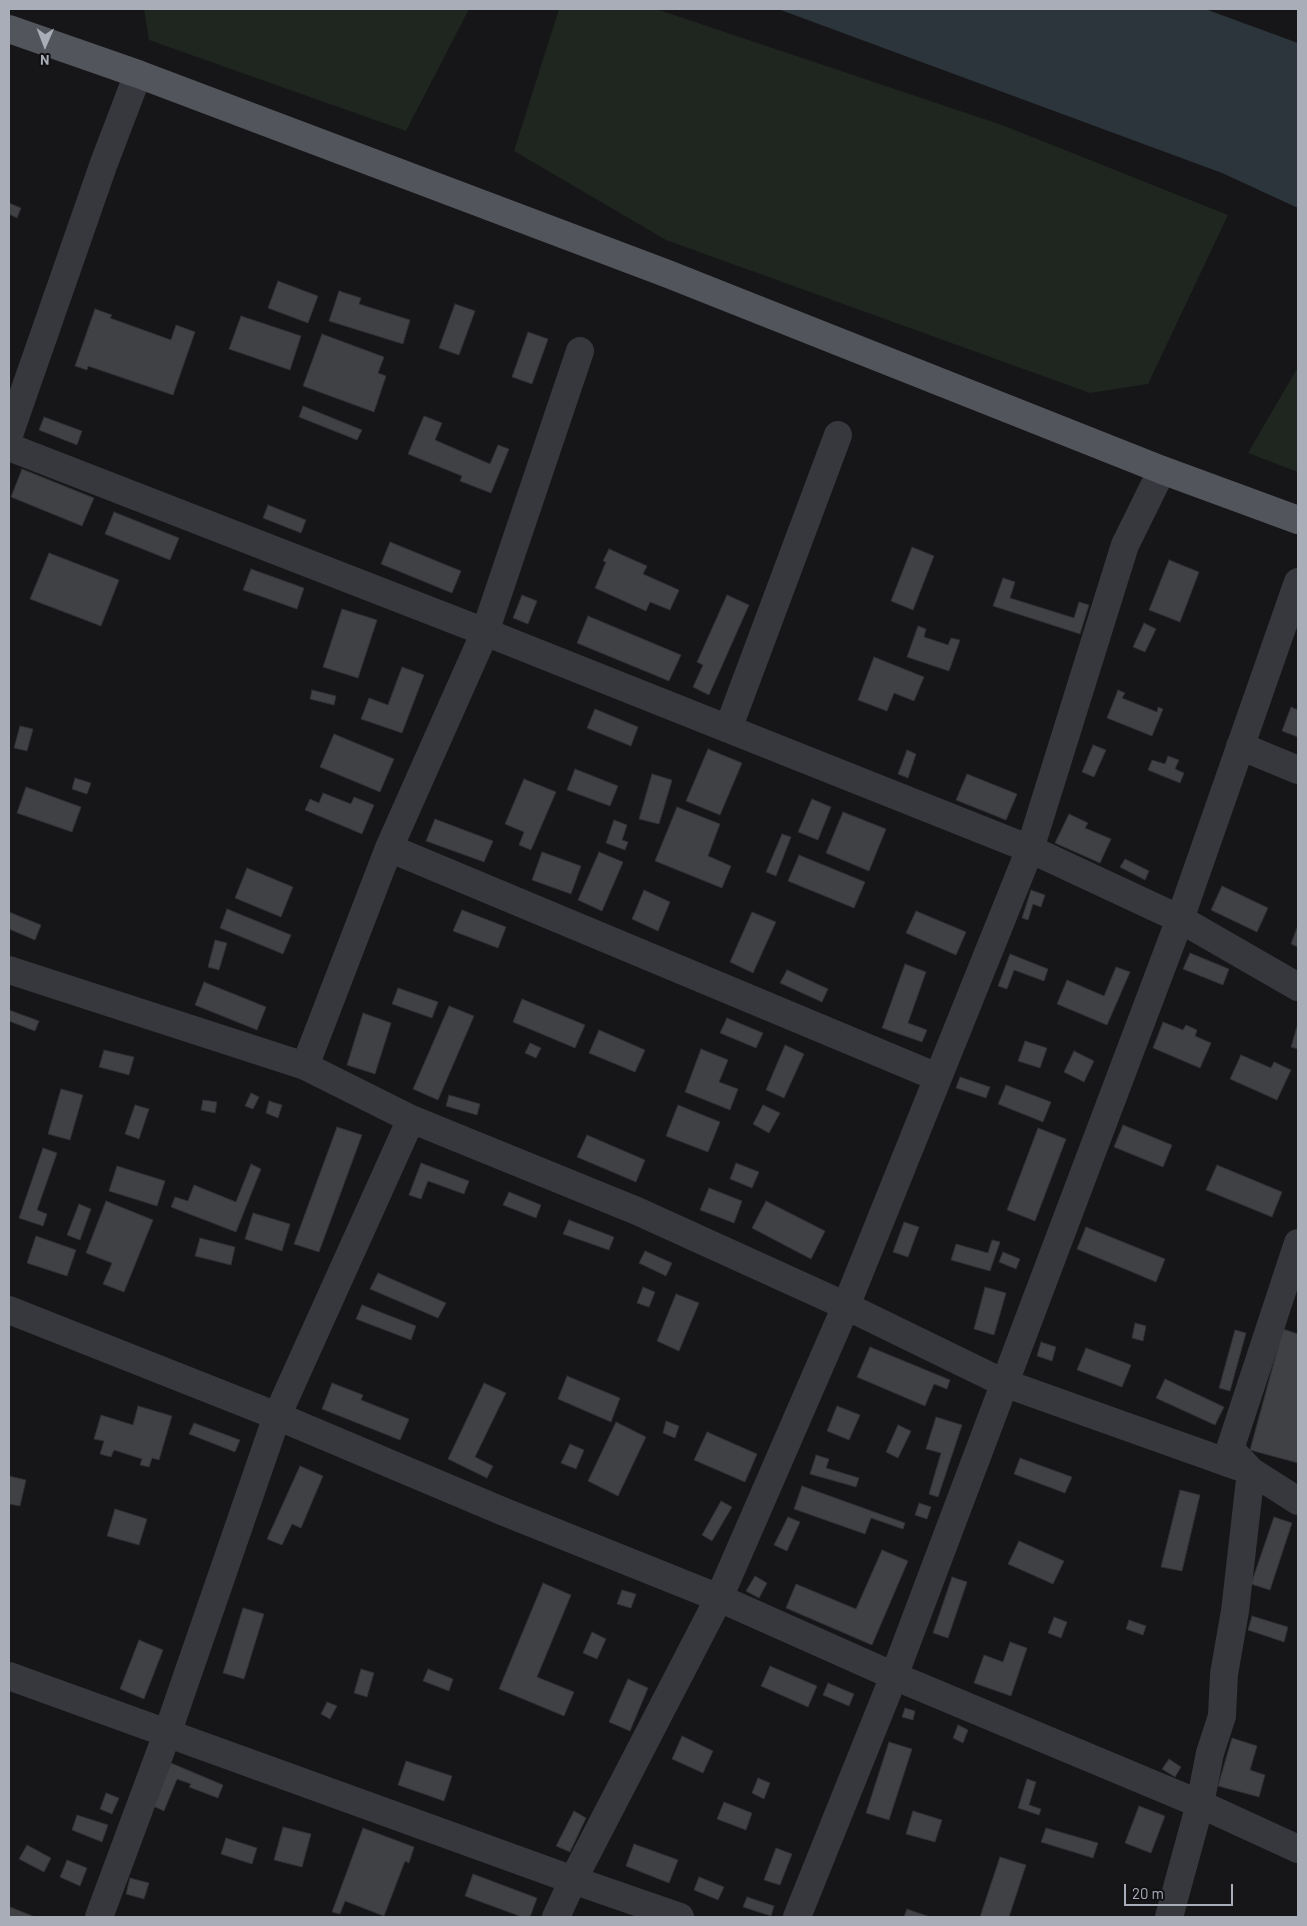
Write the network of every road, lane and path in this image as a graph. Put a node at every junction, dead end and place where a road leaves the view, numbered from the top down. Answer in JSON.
{"nodes":[{"id":1,"x":9,"y":29,"type":"edge"},
{"id":2,"x":138,"y":74,"type":"junction"},
{"id":3,"x":580,"y":351,"type":"dead end"},
{"id":4,"x":9,"y":435,"type":"edge"},
{"id":5,"x":838,"y":435,"type":"dead end"},
{"id":6,"x":9,"y":447,"type":"edge"},
{"id":7,"x":1162,"y":470,"type":"junction"},
{"id":8,"x":1298,"y":520,"type":"edge"},
{"id":9,"x":1298,"y":582,"type":"edge"},
{"id":10,"x":485,"y":632,"type":"junction"},
{"id":11,"x":728,"y":729,"type":"junction"},
{"id":12,"x":1240,"y":746,"type":"junction"},
{"id":13,"x":1298,"y":770,"type":"edge"},
{"id":14,"x":389,"y":848,"type":"junction"},
{"id":15,"x":1030,"y":849,"type":"junction"},
{"id":16,"x":1180,"y":919,"type":"junction"},
{"id":17,"x":9,"y":970,"type":"edge"},
{"id":18,"x":1298,"y":987,"type":"edge"},
{"id":19,"x":305,"y":1066,"type":"junction"},
{"id":20,"x":937,"y":1078,"type":"junction"},
{"id":21,"x":411,"y":1119,"type":"junction"},
{"id":22,"x":1298,"y":1243,"type":"edge"},
{"id":23,"x":846,"y":1306,"type":"junction"},
{"id":24,"x":9,"y":1310,"type":"edge"},
{"id":25,"x":1004,"y":1383,"type":"junction"},
{"id":26,"x":277,"y":1416,"type":"junction"},
{"id":27,"x":1252,"y":1471,"type":"junction"},
{"id":28,"x":1298,"y":1501,"type":"edge"},
{"id":29,"x":719,"y":1598,"type":"junction"},
{"id":30,"x":9,"y":1676,"type":"edge"},
{"id":31,"x":894,"y":1676,"type":"junction"},
{"id":32,"x":167,"y":1734,"type":"junction"},
{"id":33,"x":1200,"y":1804,"type":"junction"},
{"id":34,"x":1298,"y":1849,"type":"edge"},
{"id":35,"x":573,"y":1880,"type":"junction"},
{"id":36,"x":100,"y":1917,"type":"edge"},
{"id":37,"x":556,"y":1917,"type":"edge"},
{"id":38,"x":680,"y":1917,"type":"edge"},
{"id":39,"x":797,"y":1917,"type":"edge"},
{"id":40,"x":1169,"y":1917,"type":"edge"}],
"edges":[{"from":1,"to":2,"type":"main road"},
{"from":2,"to":4,"type":"street"},
{"from":2,"to":7,"type":"main road"},
{"from":3,"to":10,"type":"street"},
{"from":5,"to":11,"type":"street"},
{"from":6,"to":10,"type":"street"},
{"from":7,"to":8,"type":"main road"},
{"from":7,"to":15,"type":"street"},
{"from":9,"to":12,"type":"street"},
{"from":10,"to":11,"type":"street"},
{"from":10,"to":14,"type":"street"},
{"from":11,"to":15,"type":"street"},
{"from":12,"to":13,"type":"street"},
{"from":12,"to":16,"type":"street"},
{"from":14,"to":19,"type":"street"},
{"from":14,"to":20,"type":"street"},
{"from":15,"to":16,"type":"street"},
{"from":15,"to":20,"type":"street"},
{"from":16,"to":18,"type":"street"},
{"from":16,"to":25,"type":"street"},
{"from":17,"to":19,"type":"street"},
{"from":19,"to":21,"type":"street"},
{"from":20,"to":23,"type":"street"},
{"from":21,"to":23,"type":"street"},
{"from":21,"to":26,"type":"street"},
{"from":22,"to":27,"type":"street"},
{"from":23,"to":25,"type":"street"},
{"from":23,"to":29,"type":"street"},
{"from":24,"to":26,"type":"street"},
{"from":25,"to":27,"type":"street"},
{"from":25,"to":31,"type":"street"},
{"from":26,"to":29,"type":"street"},
{"from":26,"to":32,"type":"street"},
{"from":27,"to":28,"type":"street"},
{"from":27,"to":33,"type":"street"},
{"from":29,"to":31,"type":"street"},
{"from":29,"to":35,"type":"street"},
{"from":30,"to":32,"type":"street"},
{"from":31,"to":33,"type":"street"},
{"from":31,"to":39,"type":"street"},
{"from":32,"to":35,"type":"street"},
{"from":32,"to":36,"type":"street"},
{"from":33,"to":34,"type":"street"},
{"from":33,"to":40,"type":"street"},
{"from":35,"to":37,"type":"street"},
{"from":35,"to":38,"type":"street"}]}
